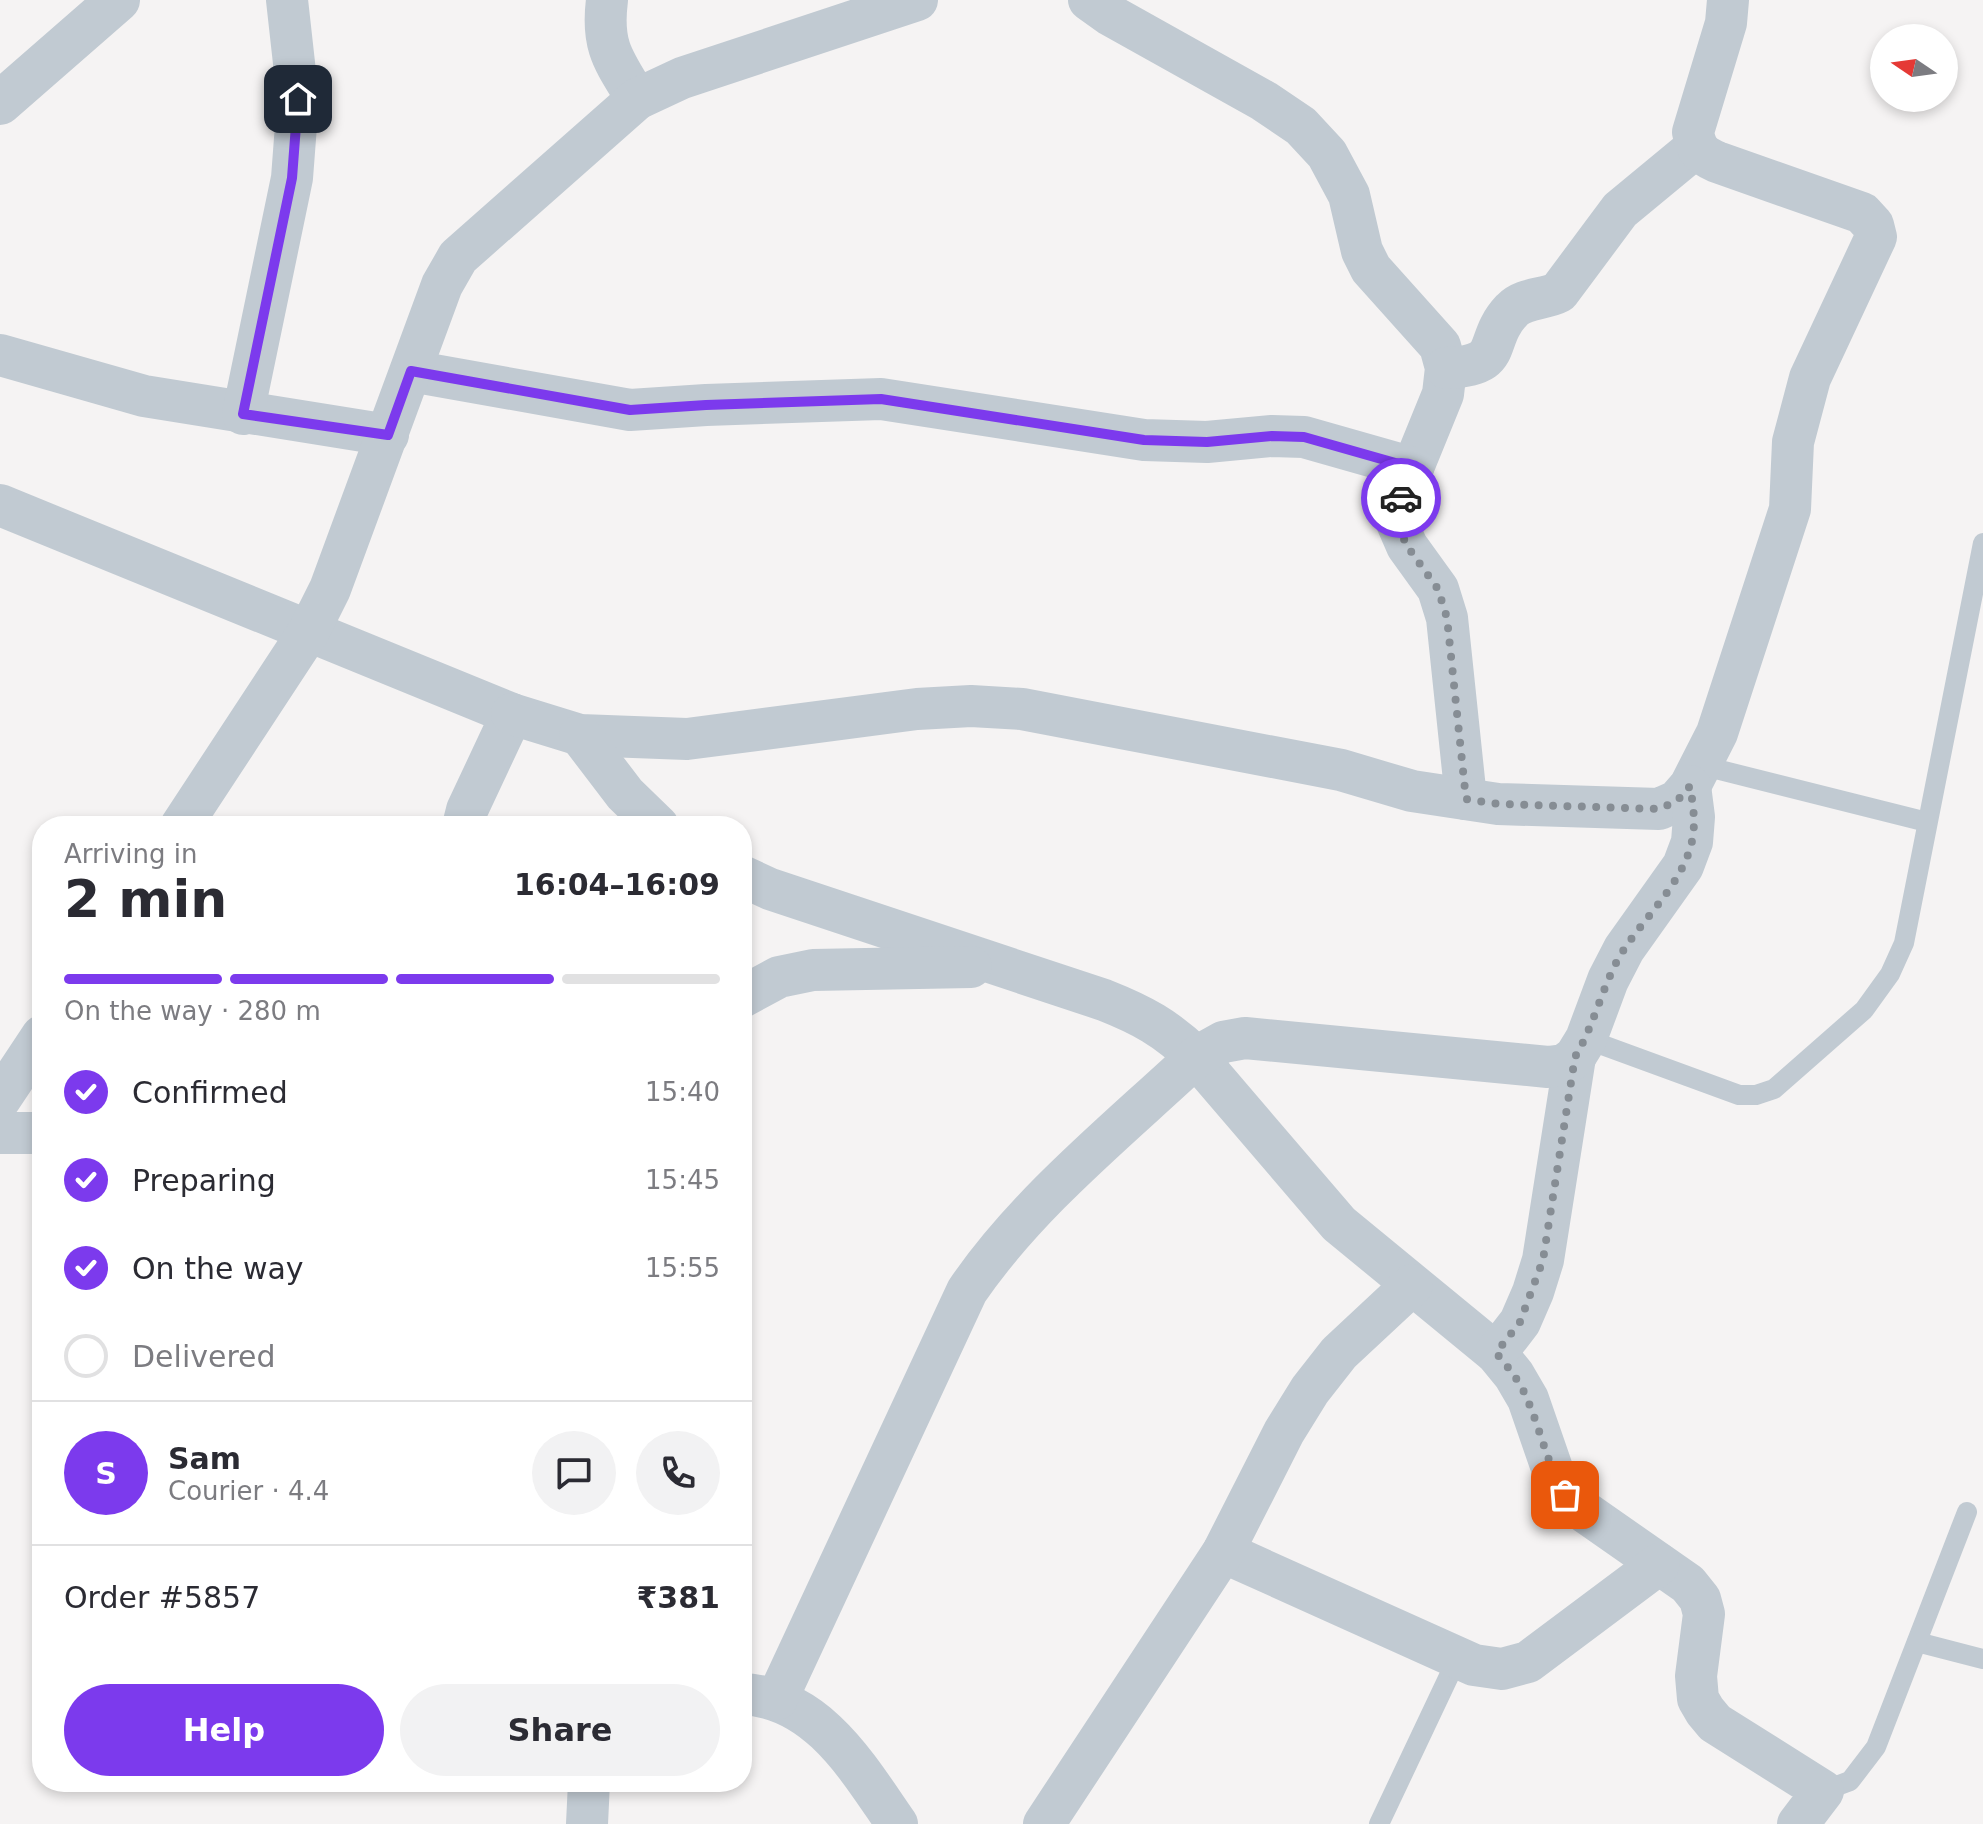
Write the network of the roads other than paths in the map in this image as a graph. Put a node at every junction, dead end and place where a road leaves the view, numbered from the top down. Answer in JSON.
{"nodes":[{"id":1,"x":118,"y":0,"type":"edge"},
{"id":2,"x":287,"y":0,"type":"edge"},
{"id":3,"x":607,"y":0,"type":"edge"},
{"id":4,"x":917,"y":0,"type":"edge"},
{"id":5,"x":1089,"y":0,"type":"edge"},
{"id":6,"x":1728,"y":0,"type":"edge"},
{"id":7,"x":637,"y":99,"type":"junction"},
{"id":8,"x":0,"y":103,"type":"edge"},
{"id":9,"x":1695,"y":148,"type":"junction"},
{"id":10,"x":0,"y":355,"type":"edge"},
{"id":11,"x":1446,"y":368,"type":"junction"},
{"id":12,"x":411,"y":371,"type":"junction"},
{"id":13,"x":243,"y":414,"type":"junction"},
{"id":14,"x":388,"y":435,"type":"junction"},
{"id":15,"x":1413,"y":468,"type":"junction"},
{"id":16,"x":3,"y":512,"type":"edge"},
{"id":17,"x":1983,"y":543,"type":"edge"},
{"id":18,"x":309,"y":631,"type":"junction"},
{"id":19,"x":512,"y":714,"type":"junction"},
{"id":20,"x":580,"y":735,"type":"junction"},
{"id":21,"x":1695,"y":775,"type":"junction"},
{"id":22,"x":1466,"y":799,"type":"junction"},
{"id":23,"x":188,"y":816,"type":"edge"},
{"id":24,"x":466,"y":816,"type":"edge"},
{"id":25,"x":648,"y":816,"type":"edge"},
{"id":26,"x":1927,"y":822,"type":"junction"},
{"id":27,"x":752,"y":881,"type":"edge"},
{"id":28,"x":1003,"y":967,"type":"junction"},
{"id":29,"x":752,"y":992,"type":"edge"},
{"id":30,"x":1581,"y":1048,"type":"junction"},
{"id":31,"x":32,"y":1051,"type":"edge"},
{"id":32,"x":1196,"y":1057,"type":"junction"},
{"id":33,"x":0,"y":1099,"type":"edge"},
{"id":34,"x":0,"y":1133,"type":"edge"},
{"id":35,"x":32,"y":1133,"type":"edge"},
{"id":36,"x":1412,"y":1285,"type":"junction"},
{"id":37,"x":1496,"y":1353,"type":"junction"},
{"id":38,"x":1967,"y":1512,"type":"dead end"},
{"id":39,"x":1223,"y":1552,"type":"junction"},
{"id":40,"x":1659,"y":1564,"type":"junction"},
{"id":41,"x":1917,"y":1642,"type":"junction"},
{"id":42,"x":1458,"y":1657,"type":"junction"},
{"id":43,"x":1983,"y":1659,"type":"edge"},
{"id":44,"x":759,"y":1696,"type":"edge"},
{"id":45,"x":1823,"y":1791,"type":"junction"},
{"id":46,"x":589,"y":1792,"type":"edge"},
{"id":47,"x":587,"y":1824,"type":"edge"},
{"id":48,"x":897,"y":1824,"type":"edge"},
{"id":49,"x":1044,"y":1824,"type":"edge"},
{"id":50,"x":1379,"y":1824,"type":"edge"},
{"id":51,"x":1798,"y":1824,"type":"edge"}],
"edges":[{"from":1,"to":8,"type":"street"},
{"from":2,"to":13,"type":"street"},
{"from":3,"to":7,"type":"street"},
{"from":4,"to":7,"type":"street"},
{"from":5,"to":11,"type":"street"},
{"from":6,"to":9,"type":"street"},
{"from":7,"to":12,"type":"street"},
{"from":9,"to":11,"type":"street"},
{"from":9,"to":21,"type":"street"},
{"from":10,"to":13,"type":"street"},
{"from":11,"to":15,"type":"street"},
{"from":12,"to":14,"type":"street"},
{"from":12,"to":15,"type":"street"},
{"from":13,"to":14,"type":"street"},
{"from":14,"to":18,"type":"street"},
{"from":15,"to":22,"type":"street"},
{"from":16,"to":18,"type":"street"},
{"from":17,"to":26,"type":"lane"},
{"from":18,"to":19,"type":"street"},
{"from":18,"to":23,"type":"street"},
{"from":19,"to":20,"type":"street"},
{"from":19,"to":24,"type":"street"},
{"from":20,"to":22,"type":"street"},
{"from":20,"to":25,"type":"street"},
{"from":21,"to":22,"type":"street"},
{"from":21,"to":26,"type":"lane"},
{"from":21,"to":30,"type":"street"},
{"from":26,"to":30,"type":"lane"},
{"from":27,"to":28,"type":"street"},
{"from":28,"to":29,"type":"street"},
{"from":28,"to":32,"type":"street"},
{"from":30,"to":32,"type":"street"},
{"from":30,"to":37,"type":"street"},
{"from":31,"to":33,"type":"street"},
{"from":32,"to":36,"type":"street"},
{"from":32,"to":44,"type":"street"},
{"from":34,"to":35,"type":"street"},
{"from":36,"to":37,"type":"street"},
{"from":36,"to":39,"type":"street"},
{"from":37,"to":40,"type":"street"},
{"from":38,"to":41,"type":"lane"},
{"from":39,"to":42,"type":"street"},
{"from":39,"to":49,"type":"street"},
{"from":40,"to":42,"type":"street"},
{"from":40,"to":45,"type":"street"},
{"from":41,"to":43,"type":"lane"},
{"from":41,"to":45,"type":"lane"},
{"from":42,"to":50,"type":"lane"},
{"from":44,"to":48,"type":"street"},
{"from":45,"to":51,"type":"street"},
{"from":46,"to":47,"type":"street"}]}
